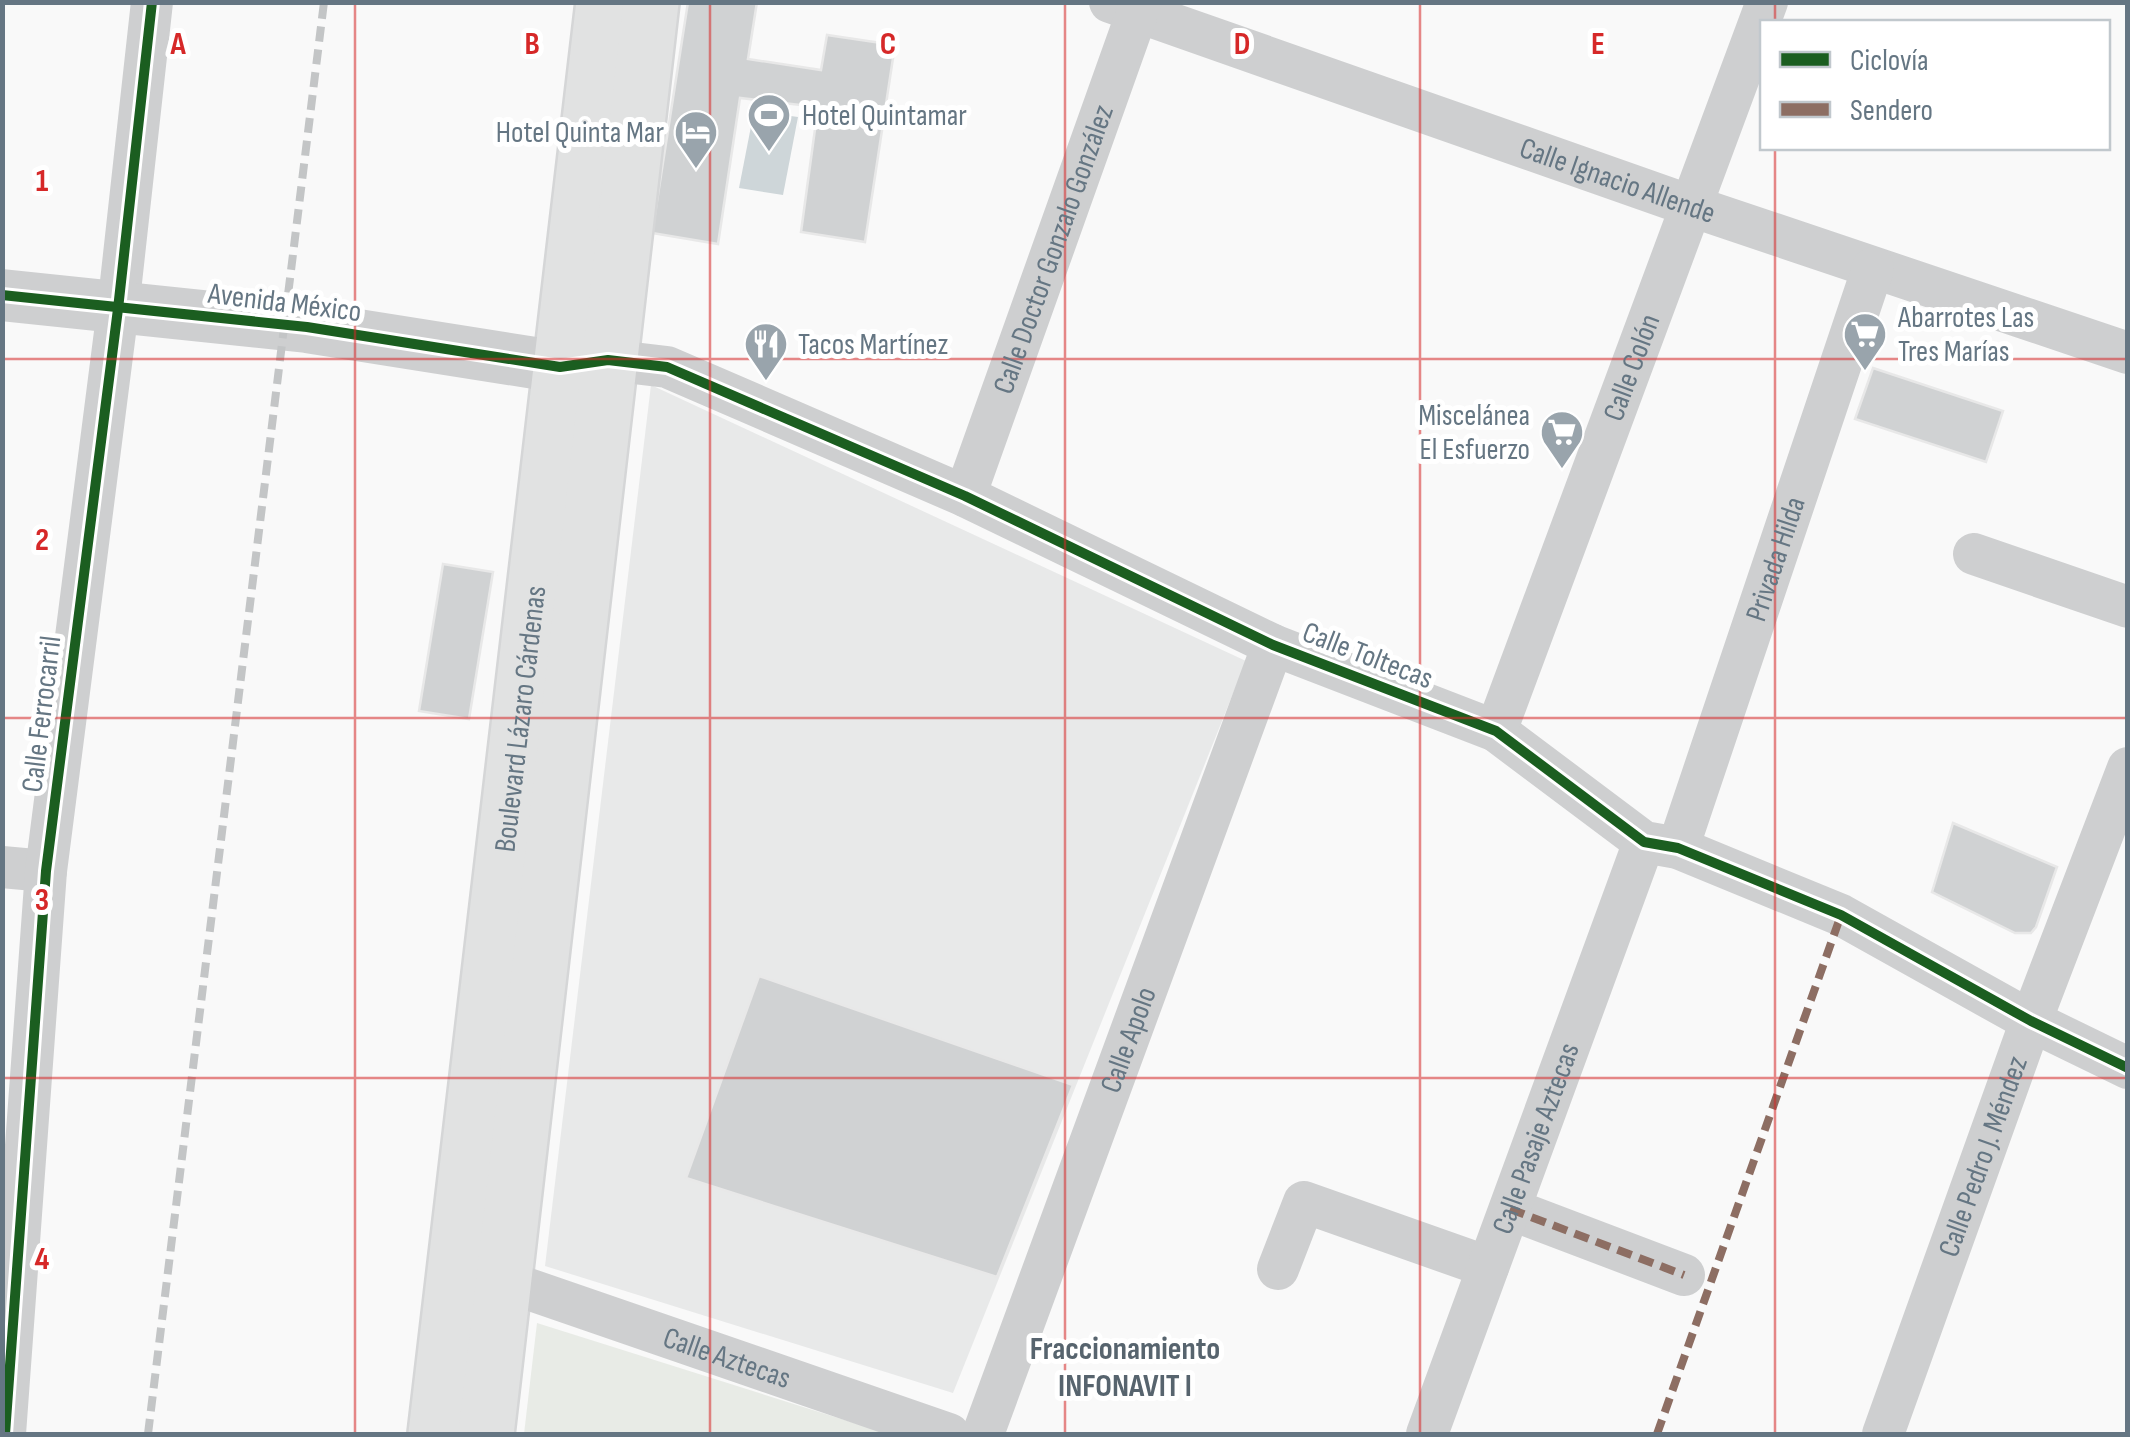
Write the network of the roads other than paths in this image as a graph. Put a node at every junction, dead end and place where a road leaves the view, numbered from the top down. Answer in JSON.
{"nodes":[{"id":1,"x":152,"y":2,"type":"edge"},
{"id":2,"x":604,"y":2,"type":"edge"},
{"id":3,"x":651,"y":2,"type":"edge"},
{"id":4,"x":1766,"y":2,"type":"edge"},
{"id":5,"x":1129,"y":6,"type":"edge"},
{"id":6,"x":1691,"y":206,"type":"junction"},
{"id":7,"x":1873,"y":268,"type":"junction"},
{"id":8,"x":2,"y":295,"type":"edge"},
{"id":9,"x":118,"y":309,"type":"junction"},
{"id":10,"x":2128,"y":353,"type":"edge"},
{"id":11,"x":584,"y":363,"type":"junction"},
{"id":12,"x":965,"y":496,"type":"junction"},
{"id":13,"x":1974,"y":554,"type":"dead end"},
{"id":14,"x":2128,"y":606,"type":"edge"},
{"id":15,"x":1273,"y":645,"type":"junction"},
{"id":16,"x":1496,"y":731,"type":"junction"},
{"id":17,"x":2128,"y":768,"type":"edge"},
{"id":18,"x":1661,"y":845,"type":"junction"},
{"id":19,"x":2,"y":867,"type":"edge"},
{"id":20,"x":46,"y":871,"type":"junction"},
{"id":21,"x":2031,"y":1021,"type":"junction"},
{"id":22,"x":2128,"y":1068,"type":"edge"},
{"id":23,"x":1510,"y":1209,"type":"junction"},
{"id":24,"x":1488,"y":1267,"type":"junction"},
{"id":25,"x":1278,"y":1269,"type":"dead end"},
{"id":26,"x":1684,"y":1275,"type":"dead end"},
{"id":27,"x":502,"y":1280,"type":"junction"},
{"id":28,"x":5,"y":1434,"type":"edge"},
{"id":29,"x":436,"y":1434,"type":"edge"},
{"id":30,"x":486,"y":1434,"type":"edge"},
{"id":31,"x":950,"y":1434,"type":"edge"},
{"id":32,"x":983,"y":1434,"type":"edge"},
{"id":33,"x":1427,"y":1434,"type":"edge"},
{"id":34,"x":1883,"y":1434,"type":"edge"}],
"edges":[{"from":1,"to":9,"type":"street","name":"Calle Ferrocarril"},
{"from":2,"to":11,"type":"main road","name":"Boulevard Lázaro Cárdenas"},
{"from":3,"to":11,"type":"main road","name":"Boulevard Lázaro Cárdenas"},
{"from":4,"to":6,"type":"street","name":"Calle Colón"},
{"from":5,"to":6,"type":"street","name":"Calle Ignacio Allende"},
{"from":5,"to":12,"type":"street","name":"Calle Doctor Gonzalo González"},
{"from":6,"to":7,"type":"street","name":"Calle Ignacio Allende"},
{"from":6,"to":16,"type":"street","name":"Calle Colón"},
{"from":7,"to":10,"type":"street","name":"Calle Ignacio Allende"},
{"from":7,"to":18,"type":"street","name":"Privada Hilda"},
{"from":8,"to":9,"type":"street","name":"Avenida México"},
{"from":9,"to":11,"type":"street","name":"Avenida México"},
{"from":9,"to":20,"type":"street","name":"Calle Ferrocarril"},
{"from":11,"to":12,"type":"street","name":"Calle Toltecas"},
{"from":11,"to":27,"type":"main road","name":"Boulevard Lázaro Cárdenas"},
{"from":11,"to":29,"type":"main road","name":"Boulevard Lázaro Cárdenas"},
{"from":12,"to":15,"type":"street","name":"Calle Toltecas"},
{"from":13,"to":14,"type":"street"},
{"from":15,"to":16,"type":"street","name":"Calle Toltecas"},
{"from":15,"to":32,"type":"street","name":"Calle Apolo"},
{"from":16,"to":18,"type":"street","name":"Calle Toltecas"},
{"from":17,"to":21,"type":"street","name":"Calle Pedro J. Méndez"},
{"from":18,"to":21,"type":"street","name":"Calle Toltecas"},
{"from":18,"to":23,"type":"street","name":"Calle Pasaje Aztecas"},
{"from":19,"to":20,"type":"street"},
{"from":20,"to":28,"type":"street","name":"Calle Ferrocarril"},
{"from":21,"to":22,"type":"street","name":"Calle Toltecas"},
{"from":21,"to":34,"type":"street","name":"Calle Pedro J. Méndez"},
{"from":23,"to":24,"type":"street","name":"Calle Pasaje Aztecas"},
{"from":23,"to":26,"type":"street"},
{"from":24,"to":25,"type":"street"},
{"from":24,"to":33,"type":"street","name":"Calle Pasaje Aztecas"},
{"from":27,"to":30,"type":"main road","name":"Boulevard Lázaro Cárdenas"},
{"from":27,"to":31,"type":"street","name":"Calle Aztecas"}]}
